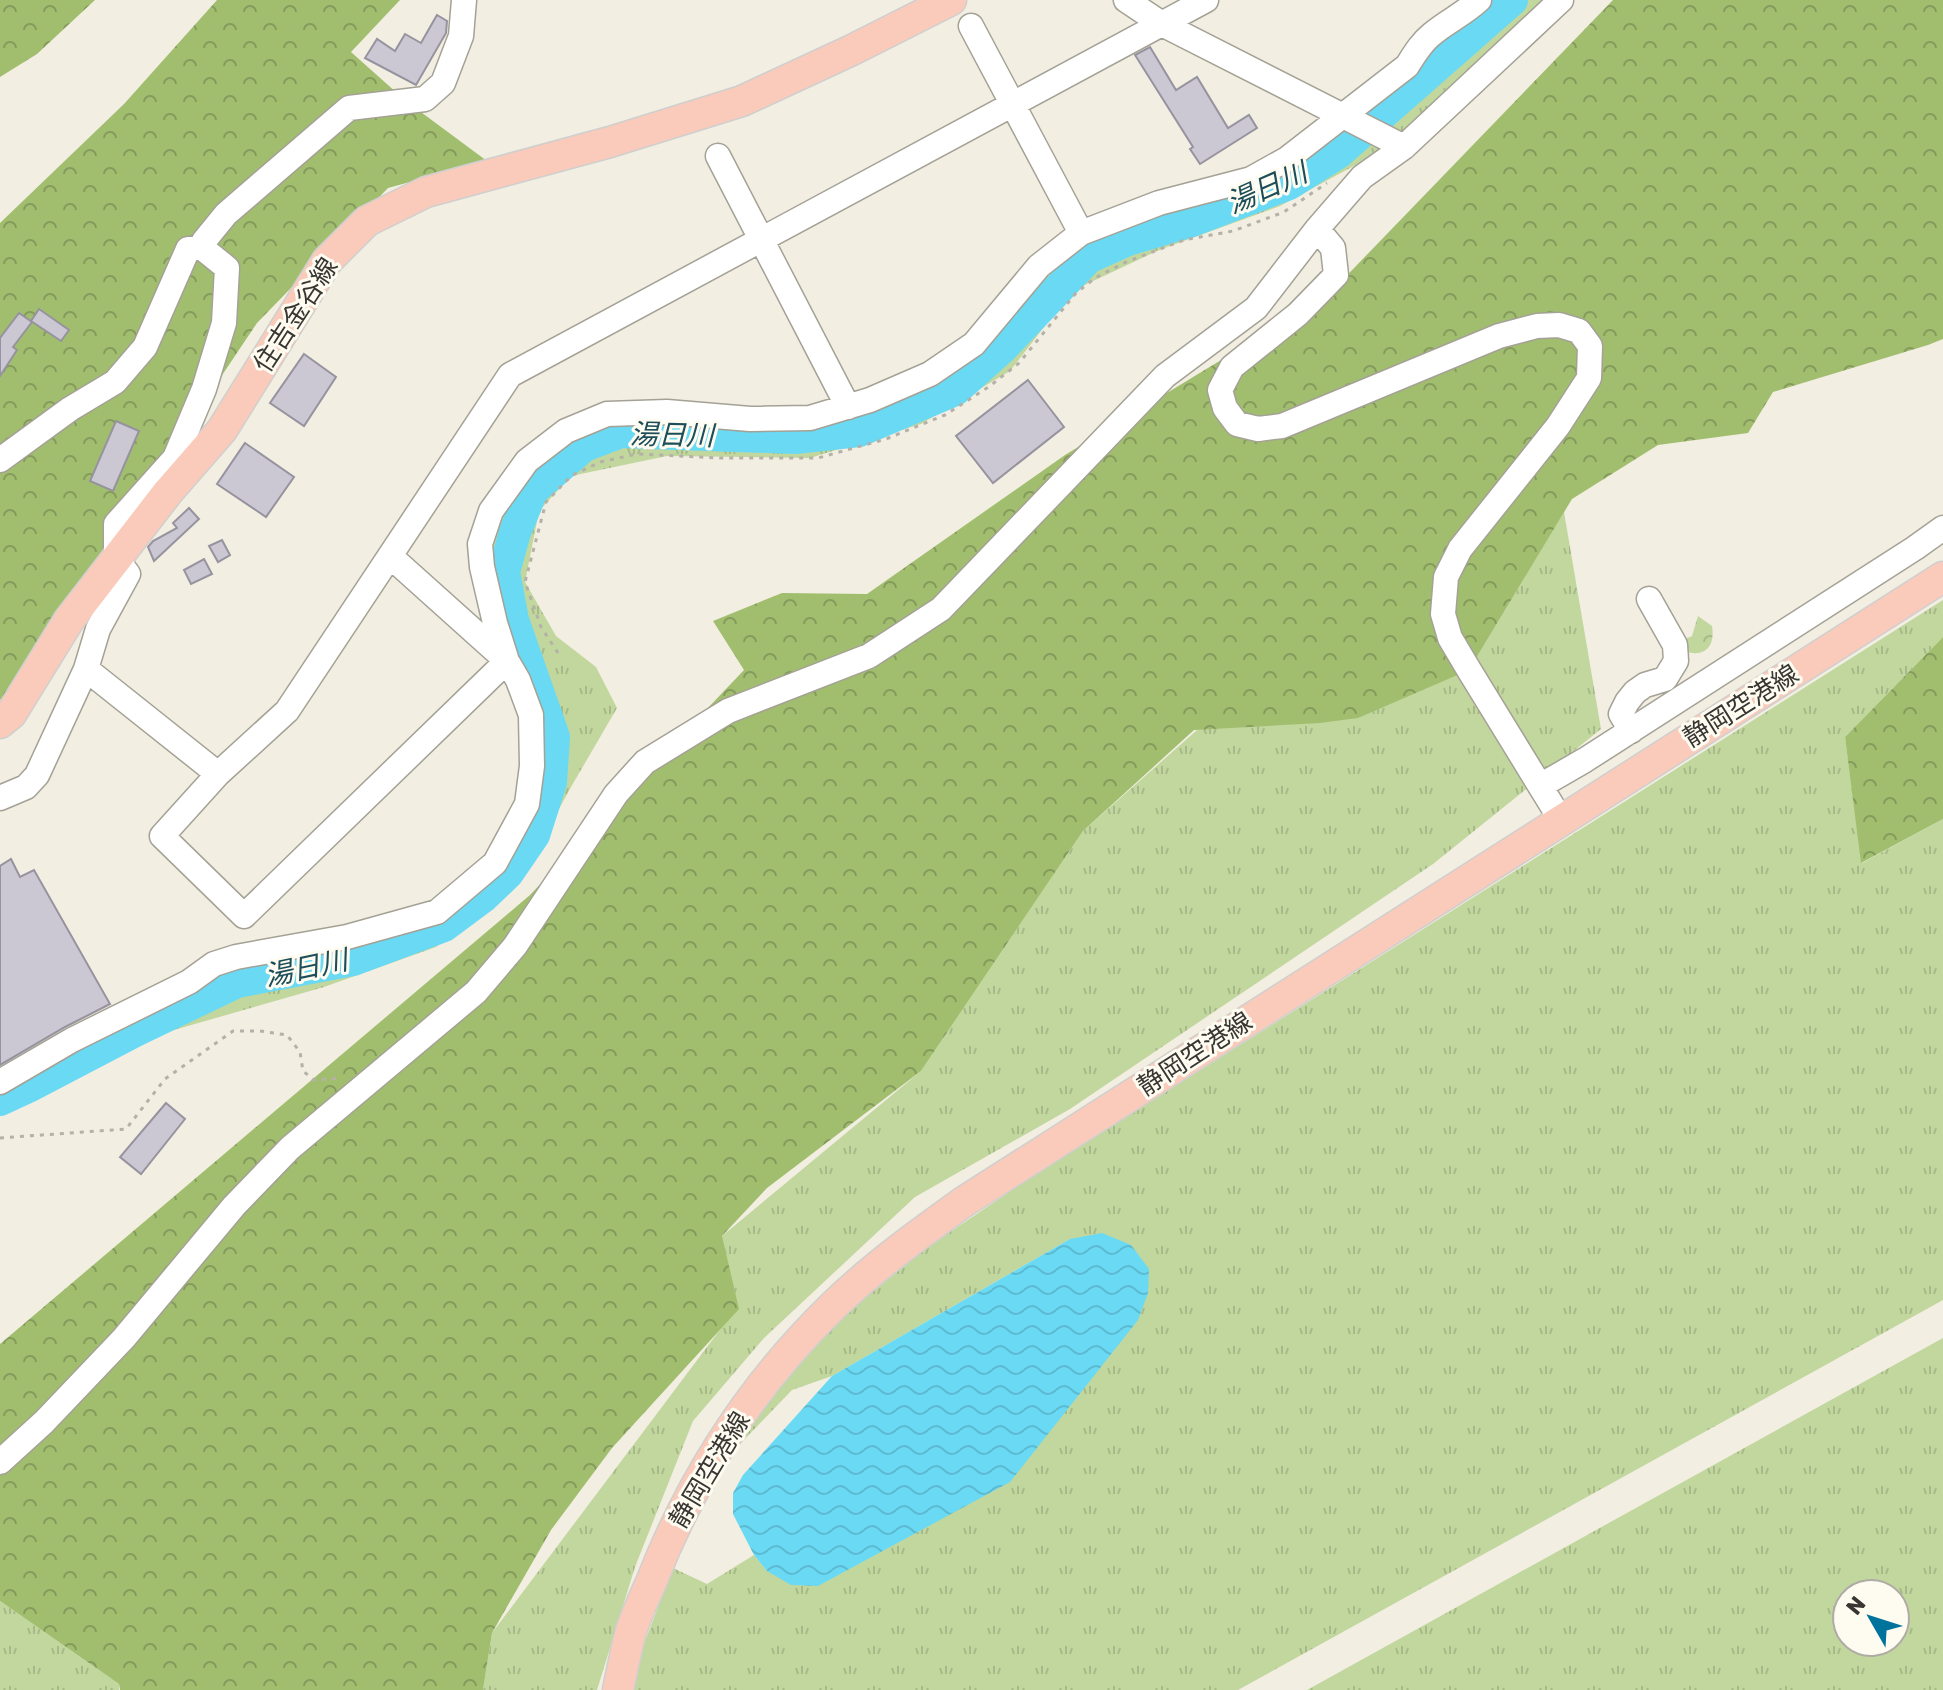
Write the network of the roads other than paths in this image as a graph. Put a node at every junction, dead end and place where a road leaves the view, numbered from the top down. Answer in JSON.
{"nodes":[{"id":1,"x":464,"y":0,"type":"edge"},
{"id":2,"x":951,"y":0,"type":"edge"},
{"id":3,"x":1126,"y":0,"type":"edge"},
{"id":4,"x":1206,"y":0,"type":"edge"},
{"id":5,"x":1479,"y":0,"type":"edge"},
{"id":6,"x":1561,"y":0,"type":"edge"},
{"id":7,"x":1162,"y":24,"type":"junction"},
{"id":8,"x":971,"y":26,"type":"dead end"},
{"id":9,"x":1014,"y":103,"type":"junction"},
{"id":10,"x":1342,"y":116,"type":"junction"},
{"id":11,"x":1404,"y":147,"type":"junction"},
{"id":12,"x":718,"y":156,"type":"dead end"},
{"id":13,"x":1317,"y":229,"type":"junction"},
{"id":14,"x":1081,"y":233,"type":"junction"},
{"id":15,"x":762,"y":239,"type":"junction"},
{"id":16,"x":201,"y":247,"type":"junction"},
{"id":17,"x":848,"y":407,"type":"junction"},
{"id":18,"x":0,"y":460,"type":"edge"},
{"id":19,"x":1943,"y":528,"type":"edge"},
{"id":20,"x":390,"y":556,"type":"junction"},
{"id":21,"x":116,"y":558,"type":"junction"},
{"id":22,"x":1943,"y":577,"type":"edge"},
{"id":23,"x":1649,"y":599,"type":"dead end"},
{"id":24,"x":507,"y":661,"type":"junction"},
{"id":25,"x":86,"y":669,"type":"junction"},
{"id":26,"x":0,"y":723,"type":"edge"},
{"id":27,"x":1631,"y":731,"type":"junction"},
{"id":28,"x":218,"y":774,"type":"junction"},
{"id":29,"x":1540,"y":786,"type":"junction"},
{"id":30,"x":0,"y":798,"type":"edge"},
{"id":31,"x":1561,"y":820,"type":"junction"},
{"id":32,"x":0,"y":1082,"type":"edge"},
{"id":33,"x":0,"y":1462,"type":"edge"},
{"id":34,"x":618,"y":1690,"type":"edge"}],
"edges":[{"from":1,"to":16,"type":"street"},
{"from":2,"to":21,"type":"main road","name":"住吉金谷線"},
{"from":3,"to":7,"type":"street"},
{"from":4,"to":7,"type":"street"},
{"from":5,"to":10,"type":"street"},
{"from":6,"to":11,"type":"street"},
{"from":7,"to":9,"type":"street"},
{"from":7,"to":10,"type":"street"},
{"from":8,"to":9,"type":"street"},
{"from":9,"to":14,"type":"street"},
{"from":9,"to":15,"type":"street"},
{"from":10,"to":11,"type":"street"},
{"from":10,"to":14,"type":"street"},
{"from":11,"to":13,"type":"street"},
{"from":12,"to":15,"type":"street"},
{"from":13,"to":29,"type":"street"},
{"from":13,"to":33,"type":"street"},
{"from":14,"to":17,"type":"street"},
{"from":15,"to":17,"type":"street"},
{"from":15,"to":20,"type":"street"},
{"from":16,"to":18,"type":"street"},
{"from":16,"to":21,"type":"street"},
{"from":17,"to":24,"type":"street"},
{"from":19,"to":27,"type":"street"},
{"from":20,"to":24,"type":"street"},
{"from":20,"to":28,"type":"street"},
{"from":21,"to":25,"type":"street"},
{"from":21,"to":26,"type":"main road","name":"住吉金谷線"},
{"from":22,"to":31,"type":"main road","name":"静岡空港線"},
{"from":23,"to":27,"type":"street"},
{"from":24,"to":28,"type":"street"},
{"from":24,"to":32,"type":"street"},
{"from":25,"to":28,"type":"street"},
{"from":25,"to":30,"type":"street"},
{"from":27,"to":29,"type":"street"},
{"from":29,"to":31,"type":"street"},
{"from":31,"to":34,"type":"main road","name":"静岡空港線"}]}
